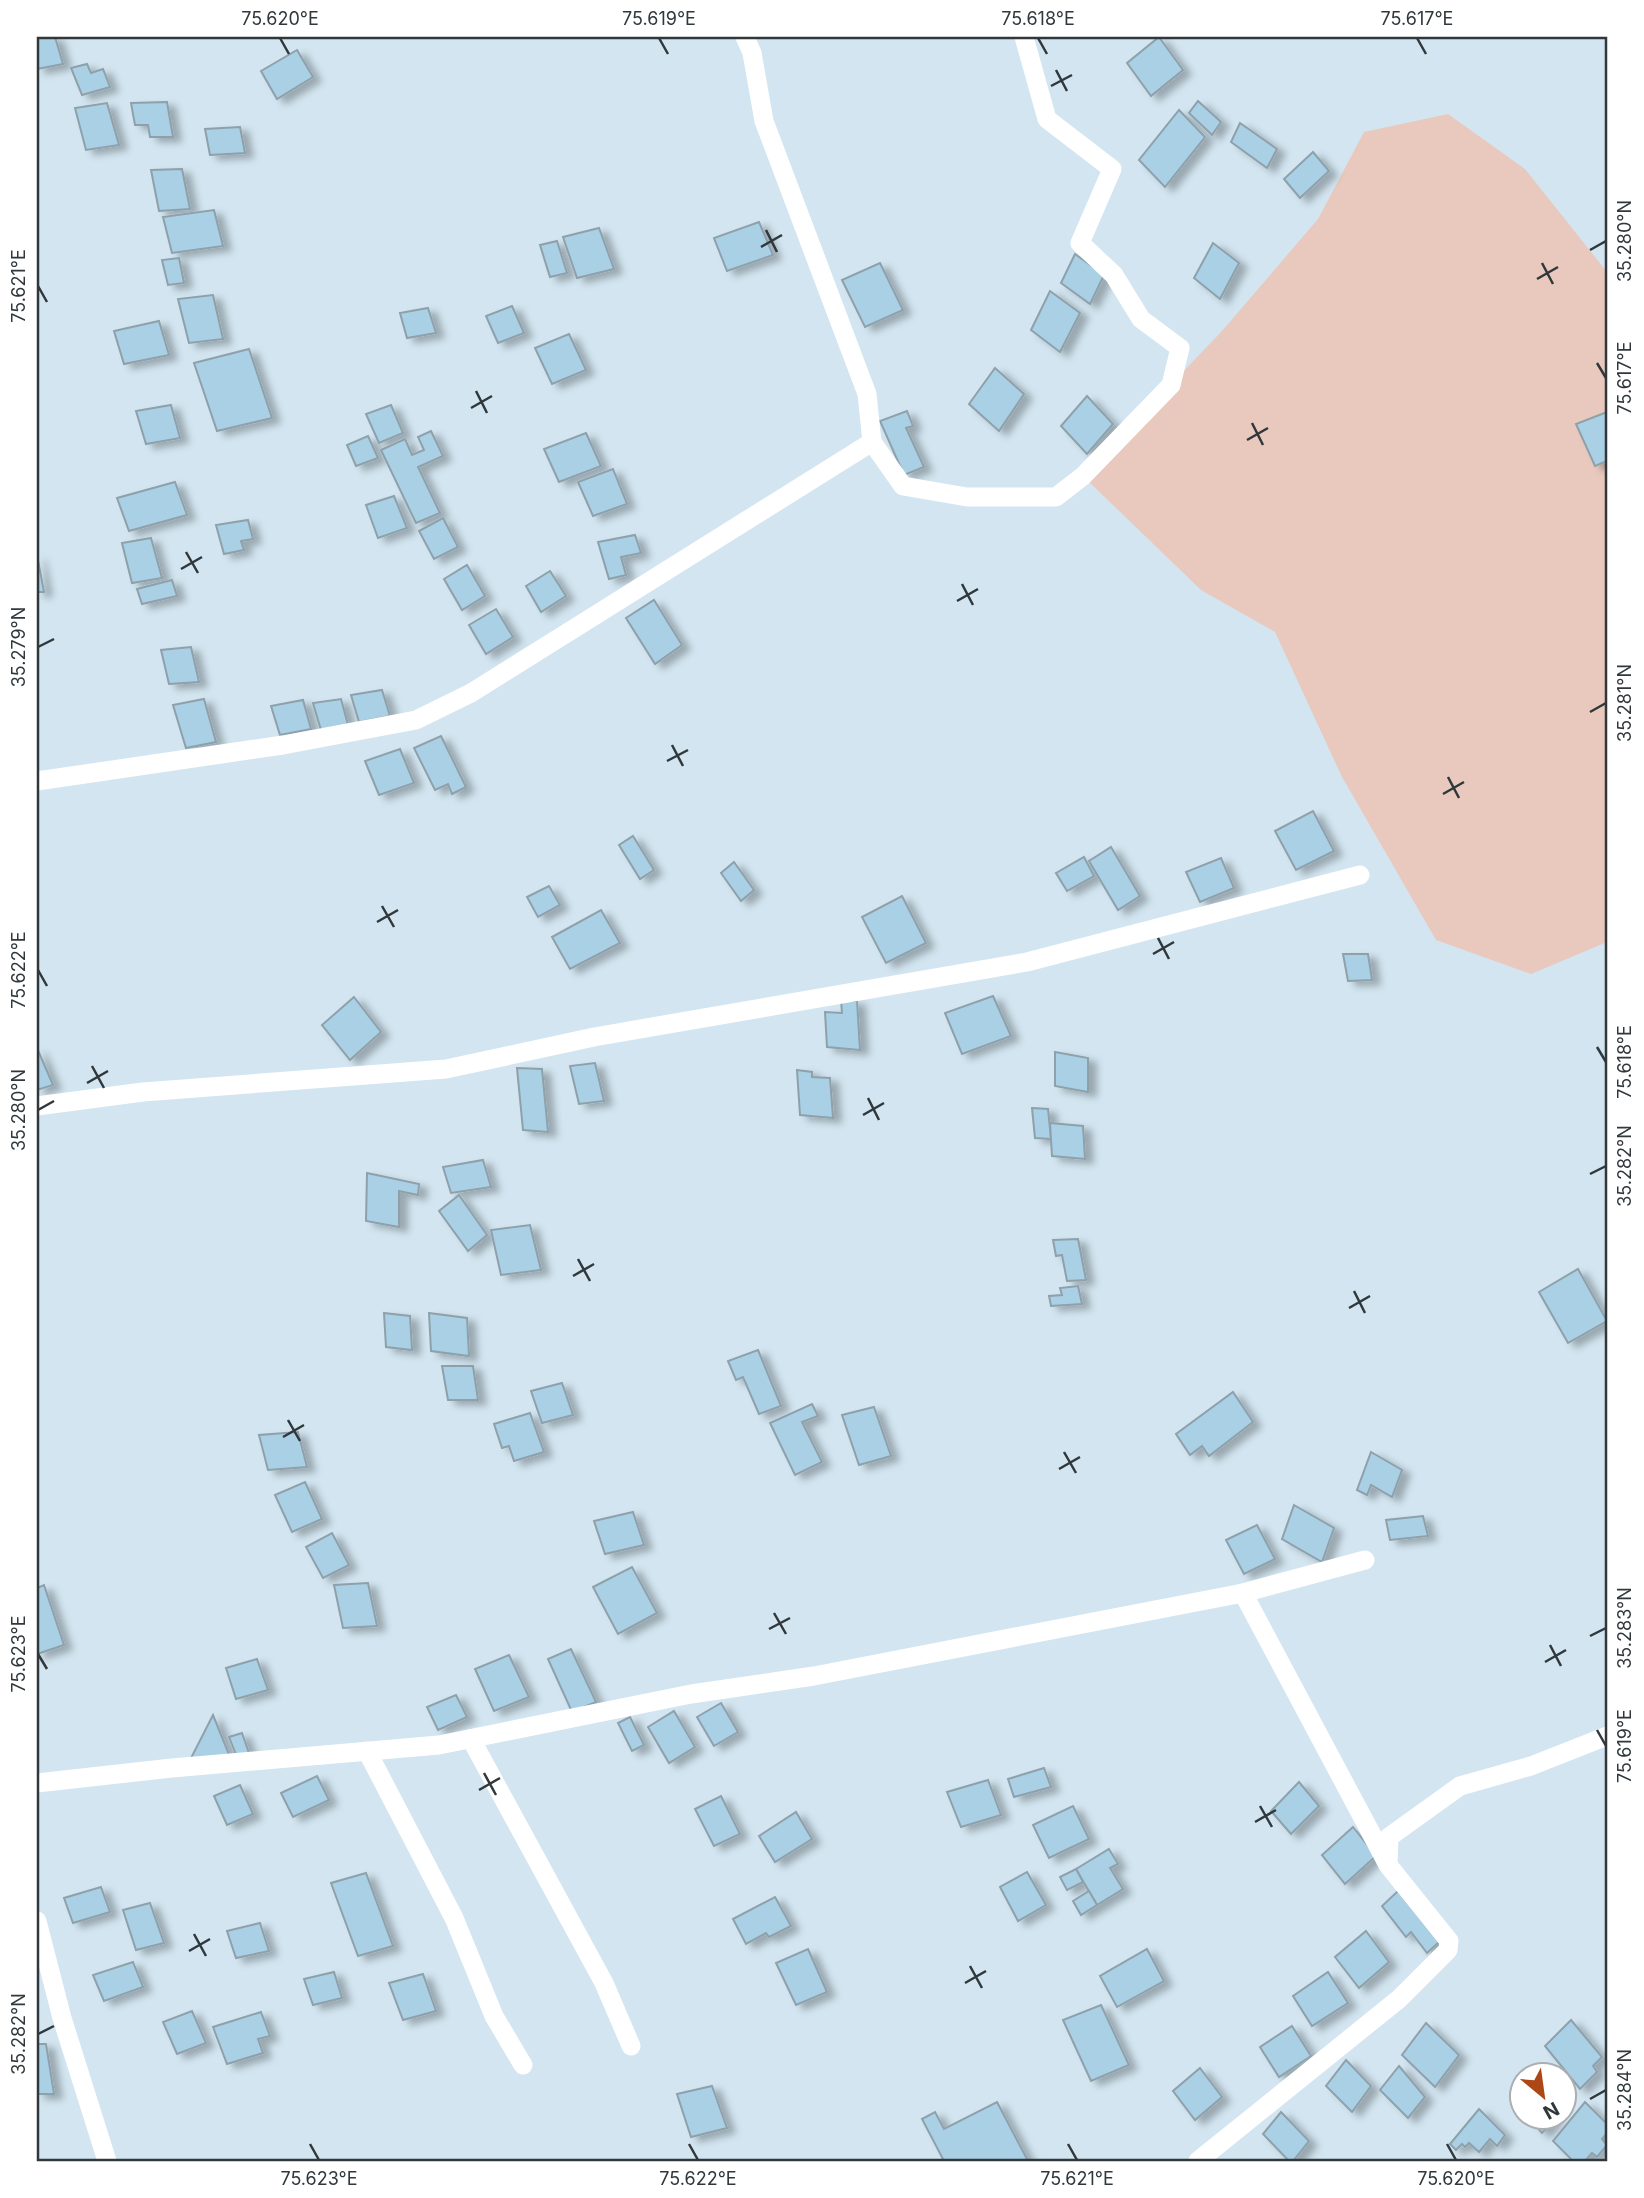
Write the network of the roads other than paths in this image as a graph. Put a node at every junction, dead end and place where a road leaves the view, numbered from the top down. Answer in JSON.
{"nodes":[{"id":1,"x":745,"y":37,"type":"edge"},
{"id":2,"x":1024,"y":37,"type":"edge"},
{"id":3,"x":872,"y":442,"type":"junction"},
{"id":4,"x":37,"y":781,"type":"edge"},
{"id":5,"x":1360,"y":875,"type":"dead end"},
{"id":6,"x":37,"y":1106,"type":"edge"},
{"id":7,"x":1365,"y":1560,"type":"dead end"},
{"id":8,"x":1243,"y":1593,"type":"junction"},
{"id":9,"x":1607,"y":1736,"type":"edge"},
{"id":10,"x":471,"y":1739,"type":"junction"},
{"id":11,"x":367,"y":1751,"type":"junction"},
{"id":12,"x":37,"y":1783,"type":"edge"},
{"id":13,"x":1388,"y":1865,"type":"junction"},
{"id":14,"x":37,"y":1921,"type":"edge"},
{"id":15,"x":631,"y":2046,"type":"dead end"},
{"id":16,"x":523,"y":2065,"type":"dead end"},
{"id":17,"x":107,"y":2161,"type":"edge"},
{"id":18,"x":1198,"y":2161,"type":"edge"}],
"edges":[{"from":1,"to":3,"type":"street"},
{"from":2,"to":3,"type":"street"},
{"from":3,"to":4,"type":"street"},
{"from":5,"to":6,"type":"street"},
{"from":7,"to":8,"type":"street"},
{"from":8,"to":10,"type":"street"},
{"from":8,"to":13,"type":"street"},
{"from":9,"to":13,"type":"street"},
{"from":10,"to":11,"type":"street"},
{"from":10,"to":15,"type":"street"},
{"from":11,"to":12,"type":"street"},
{"from":11,"to":16,"type":"street"},
{"from":13,"to":18,"type":"street"},
{"from":14,"to":17,"type":"street"}]}
